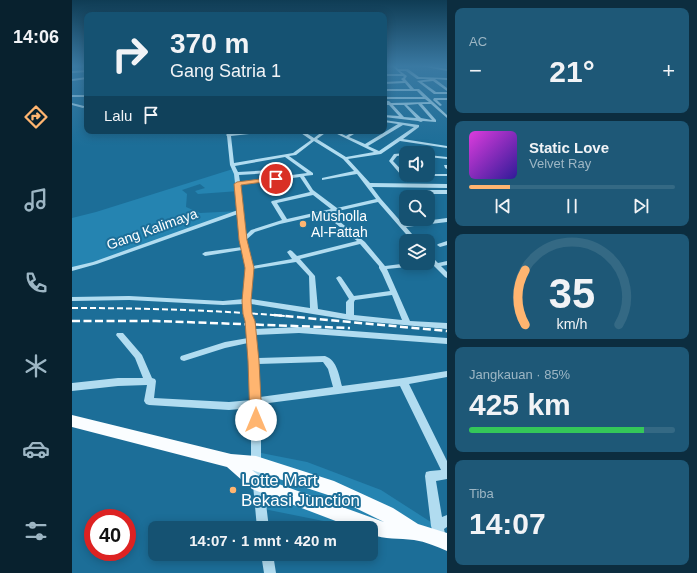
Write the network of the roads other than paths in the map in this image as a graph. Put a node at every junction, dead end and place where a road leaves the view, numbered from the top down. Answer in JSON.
{"nodes":[{"id":1,"x":435,"y":93,"type":"edge"},
{"id":2,"x":447,"y":93,"type":"edge"},
{"id":3,"x":390,"y":94,"type":"junction"},
{"id":4,"x":422,"y":94,"type":"joint"},
{"id":5,"x":84,"y":96,"type":"edge"},
{"id":6,"x":387,"y":96,"type":"edge"},
{"id":7,"x":72,"y":97,"type":"edge"},
{"id":8,"x":387,"y":97,"type":"edge"},
{"id":9,"x":393,"y":98,"type":"junction"},
{"id":10,"x":428,"y":98,"type":"junction"},
{"id":11,"x":447,"y":99,"type":"edge"},
{"id":12,"x":387,"y":100,"type":"edge"},
{"id":13,"x":404,"y":103,"type":"junction"},
{"id":14,"x":419,"y":103,"type":"junction"},
{"id":15,"x":432,"y":103,"type":"junction"},
{"id":16,"x":72,"y":104,"type":"edge"},
{"id":17,"x":390,"y":104,"type":"junction"},
{"id":18,"x":83,"y":107,"type":"dead end"},
{"id":19,"x":447,"y":112,"type":"edge"},
{"id":20,"x":387,"y":117,"type":"edge"},
{"id":21,"x":387,"y":118,"type":"edge"},
{"id":22,"x":403,"y":118,"type":"junction"},
{"id":23,"x":447,"y":118,"type":"edge"},
{"id":24,"x":434,"y":119,"type":"junction"},
{"id":25,"x":421,"y":121,"type":"junction"},
{"id":26,"x":403,"y":123,"type":"junction"},
{"id":27,"x":387,"y":133,"type":"edge"},
{"id":28,"x":229,"y":134,"type":"edge"},
{"id":29,"x":305,"y":134,"type":"edge"},
{"id":30,"x":321,"y":134,"type":"edge"},
{"id":31,"x":340,"y":134,"type":"edge"},
{"id":32,"x":352,"y":134,"type":"edge"},
{"id":33,"x":385,"y":134,"type":"edge"},
{"id":34,"x":347,"y":137,"type":"junction"},
{"id":35,"x":313,"y":139,"type":"junction"},
{"id":36,"x":398,"y":139,"type":"junction"},
{"id":37,"x":365,"y":146,"type":"junction"},
{"id":38,"x":447,"y":146,"type":"edge"},
{"id":39,"x":384,"y":149,"type":"junction"},
{"id":40,"x":379,"y":153,"type":"junction"},
{"id":41,"x":397,"y":154,"type":"joint"},
{"id":42,"x":286,"y":156,"type":"junction"},
{"id":43,"x":435,"y":157,"type":"edge"},
{"id":44,"x":346,"y":158,"type":"junction"},
{"id":45,"x":447,"y":158,"type":"edge"},
{"id":46,"x":232,"y":165,"type":"junction"},
{"id":47,"x":399,"y":170,"type":"edge"},
{"id":48,"x":358,"y":172,"type":"junction"},
{"id":49,"x":236,"y":174,"type":"junction"},
{"id":50,"x":447,"y":174,"type":"edge"},
{"id":51,"x":301,"y":175,"type":"junction"},
{"id":52,"x":435,"y":175,"type":"edge"},
{"id":53,"x":276,"y":179,"type":"junction"},
{"id":54,"x":324,"y":179,"type":"dead end"},
{"id":55,"x":237,"y":184,"type":"junction"},
{"id":56,"x":370,"y":187,"type":"junction"},
{"id":57,"x":446,"y":190,"type":"edge"},
{"id":58,"x":435,"y":191,"type":"edge"},
{"id":59,"x":314,"y":193,"type":"junction"},
{"id":60,"x":379,"y":200,"type":"junction"},
{"id":61,"x":336,"y":210,"type":"junction"},
{"id":62,"x":240,"y":211,"type":"junction"},
{"id":63,"x":326,"y":213,"type":"junction"},
{"id":64,"x":447,"y":220,"type":"edge"},
{"id":65,"x":285,"y":221,"type":"junction"},
{"id":66,"x":435,"y":222,"type":"edge"},
{"id":67,"x":399,"y":223,"type":"edge"},
{"id":68,"x":402,"y":226,"type":"edge"},
{"id":69,"x":242,"y":231,"type":"junction"},
{"id":70,"x":253,"y":231,"type":"junction"},
{"id":71,"x":409,"y":234,"type":"edge"},
{"id":72,"x":243,"y":240,"type":"junction"},
{"id":73,"x":361,"y":242,"type":"junction"},
{"id":74,"x":447,"y":243,"type":"edge"},
{"id":75,"x":440,"y":245,"type":"dead end"},
{"id":76,"x":244,"y":248,"type":"junction"},
{"id":77,"x":205,"y":254,"type":"dead end"},
{"id":78,"x":294,"y":257,"type":"junction"},
{"id":79,"x":435,"y":263,"type":"edge"},
{"id":80,"x":447,"y":263,"type":"edge"},
{"id":81,"x":399,"y":266,"type":"edge"},
{"id":82,"x":435,"y":266,"type":"edge"},
{"id":83,"x":250,"y":268,"type":"junction"},
{"id":84,"x":382,"y":268,"type":"junction"},
{"id":85,"x":72,"y":269,"type":"edge"},
{"id":86,"x":447,"y":276,"type":"edge"},
{"id":87,"x":339,"y":278,"type":"dead end"},
{"id":88,"x":393,"y":293,"type":"junction"},
{"id":89,"x":352,"y":298,"type":"junction"},
{"id":90,"x":72,"y":299,"type":"edge"},
{"id":91,"x":247,"y":301,"type":"junction"},
{"id":92,"x":314,"y":311,"type":"junction"},
{"id":93,"x":350,"y":317,"type":"junction"},
{"id":94,"x":407,"y":323,"type":"junction"},
{"id":95,"x":447,"y":326,"type":"edge"},
{"id":96,"x":120,"y":335,"type":"dead end"},
{"id":97,"x":251,"y":336,"type":"junction"},
{"id":98,"x":447,"y":341,"type":"edge"},
{"id":99,"x":184,"y":358,"type":"dead end"},
{"id":100,"x":254,"y":361,"type":"junction"},
{"id":101,"x":447,"y":374,"type":"edge"},
{"id":102,"x":149,"y":381,"type":"junction"},
{"id":103,"x":403,"y":382,"type":"junction"},
{"id":104,"x":72,"y":387,"type":"edge"},
{"id":105,"x":338,"y":390,"type":"junction"},
{"id":106,"x":256,"y":403,"type":"junction"},
{"id":107,"x":72,"y":421,"type":"edge"},
{"id":108,"x":231,"y":461,"type":"junction"},
{"id":109,"x":256,"y":463,"type":"junction"},
{"id":110,"x":257,"y":484,"type":"junction"},
{"id":111,"x":262,"y":521,"type":"edge"},
{"id":112,"x":415,"y":532,"type":"junction"},
{"id":113,"x":443,"y":532,"type":"edge"},
{"id":114,"x":268,"y":561,"type":"edge"},
{"id":115,"x":270,"y":573,"type":"edge"}],
"edges":[{"from":1,"to":2,"type":"street"},
{"from":3,"to":4,"type":"street"},
{"from":3,"to":6,"type":"street"},
{"from":3,"to":9,"type":"street"},
{"from":4,"to":10,"type":"street"},
{"from":5,"to":7,"type":"street"},
{"from":8,"to":9,"type":"street"},
{"from":9,"to":10,"type":"street"},
{"from":10,"to":15,"type":"street"},
{"from":11,"to":19,"type":"street"},
{"from":12,"to":17,"type":"street"},
{"from":13,"to":14,"type":"street"},
{"from":13,"to":17,"type":"street"},
{"from":13,"to":25,"type":"street"},
{"from":14,"to":15,"type":"street"},
{"from":14,"to":24,"type":"street"},
{"from":15,"to":23,"type":"street"},
{"from":16,"to":18,"type":"street"},
{"from":17,"to":22,"type":"street"},
{"from":20,"to":22,"type":"street"},
{"from":21,"to":26,"type":"street"},
{"from":22,"to":25,"type":"street"},
{"from":23,"to":24,"type":"street"},
{"from":24,"to":25,"type":"street"},
{"from":26,"to":27,"type":"street"},
{"from":26,"to":36,"type":"street"},
{"from":28,"to":46,"type":"street"},
{"from":29,"to":35,"type":"street"},
{"from":30,"to":35,"type":"street"},
{"from":31,"to":34,"type":"street"},
{"from":32,"to":34,"type":"street"},
{"from":33,"to":37,"type":"street"},
{"from":34,"to":37,"type":"street"},
{"from":35,"to":42,"type":"street"},
{"from":35,"to":44,"type":"street"},
{"from":36,"to":38,"type":"street"},
{"from":36,"to":39,"type":"street"},
{"from":37,"to":40,"type":"street"},
{"from":39,"to":40,"type":"street"},
{"from":39,"to":41,"type":"street"},
{"from":40,"to":44,"type":"street"},
{"from":41,"to":47,"type":"street"},
{"from":42,"to":46,"type":"street"},
{"from":42,"to":51,"type":"street"},
{"from":43,"to":45,"type":"street"},
{"from":44,"to":48,"type":"street"},
{"from":46,"to":49,"type":"street"},
{"from":48,"to":54,"type":"street"},
{"from":48,"to":56,"type":"street"},
{"from":49,"to":53,"type":"street"},
{"from":49,"to":55,"type":"street"},
{"from":50,"to":52,"type":"street"},
{"from":51,"to":53,"type":"street"},
{"from":51,"to":59,"type":"street"},
{"from":53,"to":55,"type":"street"},
{"from":55,"to":62,"type":"street"},
{"from":56,"to":57,"type":"street"},
{"from":56,"to":57,"type":"street"},
{"from":56,"to":60,"type":"street"},
{"from":57,"to":58,"type":"street"},
{"from":59,"to":61,"type":"street"},
{"from":59,"to":65,"type":"street"},
{"from":60,"to":61,"type":"street"},
{"from":60,"to":67,"type":"street"},
{"from":61,"to":63,"type":"street"},
{"from":62,"to":69,"type":"street"},
{"from":62,"to":85,"type":"street","name":"Gang Kalimaya"},
{"from":63,"to":65,"type":"street"},
{"from":63,"to":73,"type":"street"},
{"from":64,"to":66,"type":"street"},
{"from":65,"to":70,"type":"street"},
{"from":68,"to":71,"type":"street"},
{"from":69,"to":70,"type":"street"},
{"from":69,"to":72,"type":"street"},
{"from":70,"to":72,"type":"street"},
{"from":72,"to":76,"type":"street"},
{"from":73,"to":78,"type":"street"},
{"from":73,"to":84,"type":"street"},
{"from":74,"to":75,"type":"street"},
{"from":76,"to":77,"type":"street"},
{"from":76,"to":83,"type":"street"},
{"from":78,"to":83,"type":"street"},
{"from":78,"to":92,"type":"street"},
{"from":79,"to":80,"type":"street"},
{"from":81,"to":84,"type":"street"},
{"from":82,"to":86,"type":"street"},
{"from":83,"to":91,"type":"street"},
{"from":84,"to":88,"type":"street"},
{"from":87,"to":89,"type":"street"},
{"from":88,"to":89,"type":"street"},
{"from":88,"to":94,"type":"street"},
{"from":89,"to":93,"type":"street"},
{"from":90,"to":91,"type":"street"},
{"from":91,"to":92,"type":"street"},
{"from":91,"to":97,"type":"street"},
{"from":92,"to":93,"type":"street"},
{"from":93,"to":94,"type":"street"},
{"from":94,"to":95,"type":"street"},
{"from":96,"to":102,"type":"street"},
{"from":97,"to":98,"type":"street"},
{"from":97,"to":99,"type":"street"},
{"from":97,"to":100,"type":"street"},
{"from":100,"to":105,"type":"street"},
{"from":100,"to":106,"type":"street"},
{"from":101,"to":103,"type":"street"},
{"from":102,"to":104,"type":"street"},
{"from":102,"to":106,"type":"street"},
{"from":103,"to":105,"type":"street"},
{"from":103,"to":113,"type":"street"},
{"from":105,"to":106,"type":"street"},
{"from":106,"to":109,"type":"street"},
{"from":107,"to":108,"type":"main road"},
{"from":108,"to":109,"type":"main road"},
{"from":108,"to":110,"type":"main road"},
{"from":109,"to":110,"type":"street"},
{"from":109,"to":112,"type":"main road"},
{"from":110,"to":111,"type":"street"},
{"from":110,"to":112,"type":"main road"},
{"from":112,"to":113,"type":"main road"},
{"from":114,"to":115,"type":"street"}]}
